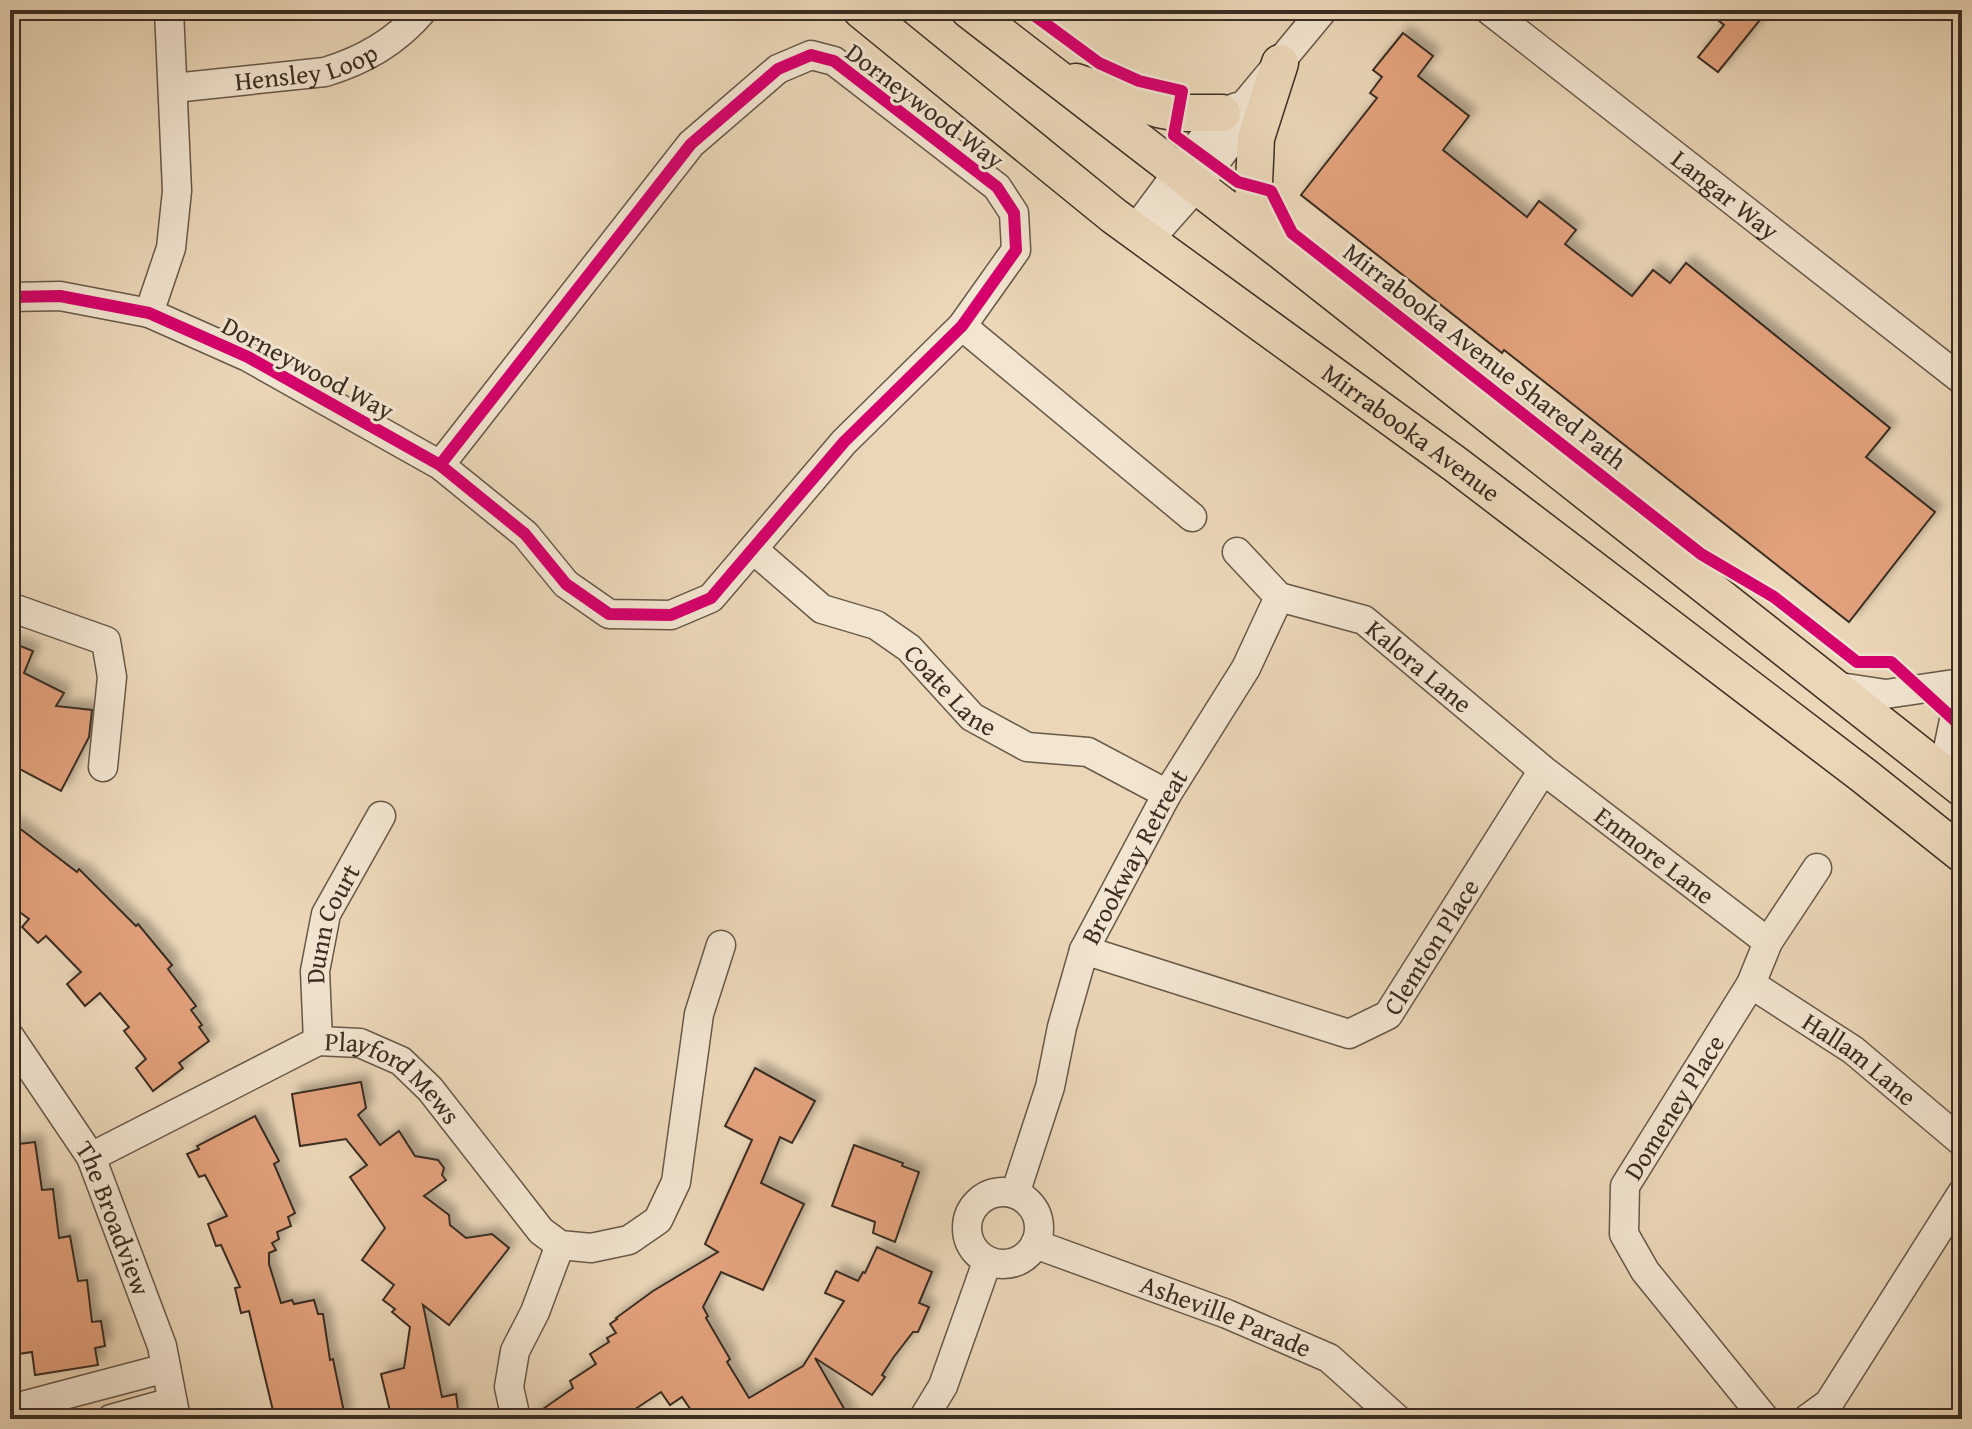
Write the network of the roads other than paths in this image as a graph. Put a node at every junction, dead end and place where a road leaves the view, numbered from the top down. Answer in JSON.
{"nodes":[{"id":1,"x":169,"y":10,"type":"edge"},
{"id":2,"x":423,"y":10,"type":"edge"},
{"id":3,"x":861,"y":10,"type":"edge"},
{"id":4,"x":969,"y":10,"type":"edge"},
{"id":5,"x":1323,"y":10,"type":"edge"},
{"id":6,"x":1489,"y":10,"type":"edge"},
{"id":7,"x":1280,"y":63,"type":"junction"},
{"id":8,"x":1055,"y":76,"type":"junction"},
{"id":9,"x":174,"y":88,"type":"junction"},
{"id":10,"x":1234,"y":108,"type":"junction"},
{"id":11,"x":1187,"y":178,"type":"junction"},
{"id":12,"x":1142,"y":235,"type":"junction"},
{"id":13,"x":1280,"y":250,"type":"junction"},
{"id":14,"x":10,"y":297,"type":"edge"},
{"id":15,"x":149,"y":313,"type":"junction"},
{"id":16,"x":962,"y":326,"type":"junction"},
{"id":17,"x":1962,"y":380,"type":"edge"},
{"id":18,"x":440,"y":465,"type":"junction"},
{"id":19,"x":1192,"y":517,"type":"dead end"},
{"id":20,"x":754,"y":550,"type":"junction"},
{"id":21,"x":1237,"y":552,"type":"dead end"},
{"id":22,"x":1279,"y":597,"type":"junction"},
{"id":23,"x":10,"y":607,"type":"edge"},
{"id":24,"x":1962,"y":683,"type":"edge"},
{"id":25,"x":1833,"y":686,"type":"junction"},
{"id":26,"x":103,"y":767,"type":"dead end"},
{"id":27,"x":1543,"y":770,"type":"junction"},
{"id":28,"x":1954,"y":782,"type":"edge"},
{"id":29,"x":1167,"y":794,"type":"junction"},
{"id":30,"x":381,"y":816,"type":"dead end"},
{"id":31,"x":1962,"y":854,"type":"edge"},
{"id":32,"x":1817,"y":868,"type":"dead end"},
{"id":33,"x":1768,"y":942,"type":"junction"},
{"id":34,"x":721,"y":945,"type":"dead end"},
{"id":35,"x":1084,"y":950,"type":"junction"},
{"id":36,"x":1751,"y":984,"type":"junction"},
{"id":37,"x":10,"y":1037,"type":"edge"},
{"id":38,"x":318,"y":1041,"type":"junction"},
{"id":39,"x":1962,"y":1142,"type":"edge"},
{"id":40,"x":91,"y":1157,"type":"junction"},
{"id":41,"x":1962,"y":1193,"type":"edge"},
{"id":42,"x":1015,"y":1194,"type":"junction"},
{"id":43,"x":1035,"y":1244,"type":"junction"},
{"id":44,"x":560,"y":1245,"type":"junction"},
{"id":45,"x":987,"y":1262,"type":"junction"},
{"id":46,"x":166,"y":1368,"type":"junction"},
{"id":47,"x":23,"y":1405,"type":"edge"},
{"id":48,"x":174,"y":1410,"type":"edge"},
{"id":49,"x":111,"y":1419,"type":"edge"},
{"id":50,"x":516,"y":1419,"type":"edge"},
{"id":51,"x":923,"y":1419,"type":"edge"},
{"id":52,"x":1397,"y":1419,"type":"edge"},
{"id":53,"x":1765,"y":1419,"type":"edge"},
{"id":54,"x":1807,"y":1419,"type":"edge"}],
"edges":[{"from":1,"to":9,"type":"street"},
{"from":2,"to":9,"type":"street","name":"Hensley Loop"},
{"from":3,"to":12,"type":"main road","name":"Mirrabooka Avenue"},
{"from":4,"to":8,"type":"main road"},
{"from":5,"to":7,"type":"street"},
{"from":6,"to":17,"type":"street","name":"Langar Way"},
{"from":7,"to":10,"type":"street"},
{"from":7,"to":13,"type":"main road"},
{"from":8,"to":10,"type":"main road"},
{"from":8,"to":11,"type":"main road"},
{"from":9,"to":15,"type":"street"},
{"from":10,"to":11,"type":"street"},
{"from":11,"to":12,"type":"street"},
{"from":11,"to":13,"type":"main road"},
{"from":12,"to":31,"type":"main road","name":"Mirrabooka Avenue"},
{"from":13,"to":25,"type":"main road"},
{"from":14,"to":15,"type":"street","name":"Dorneywood Way"},
{"from":15,"to":18,"type":"street","name":"Dorneywood Way"},
{"from":16,"to":18,"type":"street","name":"Dorneywood Way"},
{"from":16,"to":19,"type":"street"},
{"from":16,"to":20,"type":"street","name":"Dorneywood Way"},
{"from":18,"to":20,"type":"street","name":"Dorneywood Way"},
{"from":20,"to":29,"type":"street","name":"Coate Lane"},
{"from":21,"to":22,"type":"street"},
{"from":22,"to":27,"type":"street","name":"Kalora Lane"},
{"from":22,"to":29,"type":"street","name":"Brookway Retreat"},
{"from":23,"to":26,"type":"street"},
{"from":24,"to":25,"type":"street"},
{"from":24,"to":28,"type":"street"},
{"from":25,"to":28,"type":"main road"},
{"from":27,"to":33,"type":"street","name":"Enmore Lane"},
{"from":27,"to":35,"type":"street","name":"Clemton Place"},
{"from":29,"to":35,"type":"street","name":"Brookway Retreat"},
{"from":30,"to":38,"type":"street","name":"Dunn Court"},
{"from":32,"to":33,"type":"street","name":"Domeney Place"},
{"from":33,"to":36,"type":"street","name":"Domeney Place"},
{"from":34,"to":44,"type":"street"},
{"from":35,"to":42,"type":"street","name":"Brookway Retreat"},
{"from":36,"to":39,"type":"street","name":"Hallam Lane"},
{"from":36,"to":53,"type":"street","name":"Domeney Place"},
{"from":37,"to":40,"type":"street","name":"The Broadview"},
{"from":38,"to":40,"type":"street","name":"Playford Mews"},
{"from":38,"to":44,"type":"street","name":"Playford Mews"},
{"from":40,"to":46,"type":"street","name":"The Broadview"},
{"from":41,"to":54,"type":"street"},
{"from":42,"to":43,"type":"street"},
{"from":42,"to":45,"type":"street"},
{"from":43,"to":45,"type":"street"},
{"from":43,"to":52,"type":"street","name":"Asheville Parade"},
{"from":44,"to":50,"type":"street"},
{"from":45,"to":51,"type":"street"},
{"from":46,"to":47,"type":"street"},
{"from":46,"to":48,"type":"street","name":"The Broadview"},
{"from":48,"to":49,"type":"street"}]}
